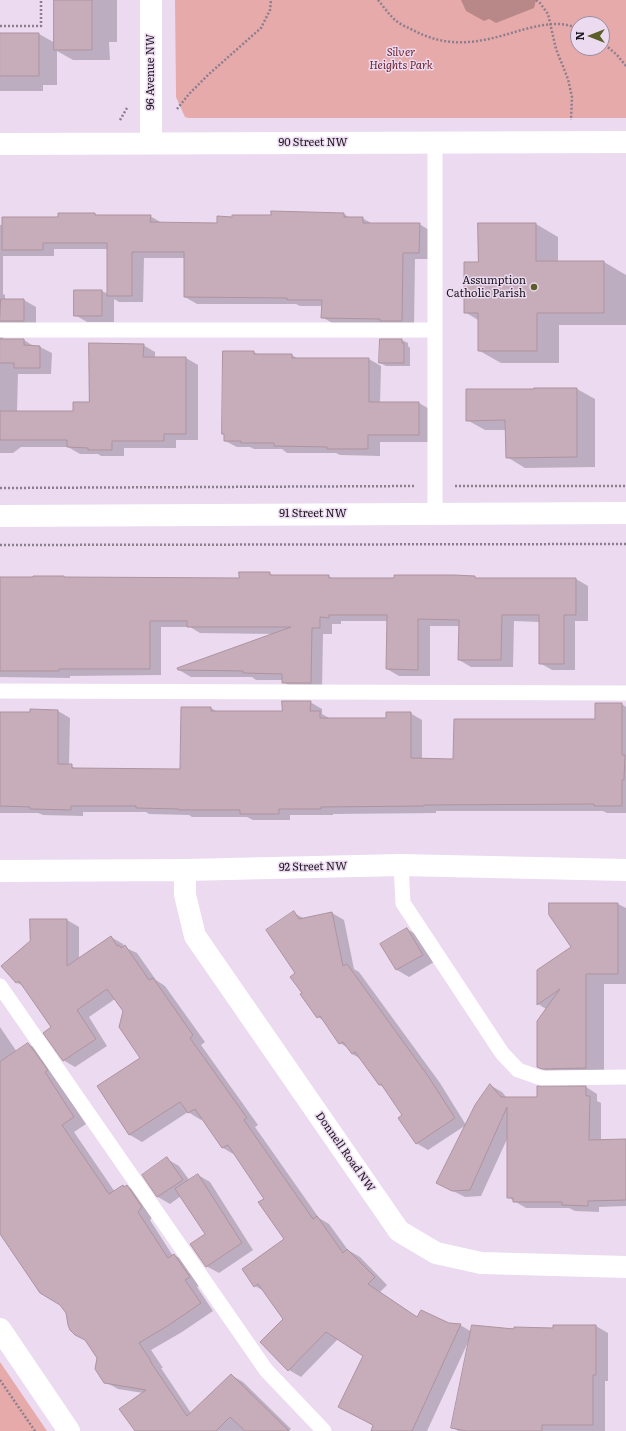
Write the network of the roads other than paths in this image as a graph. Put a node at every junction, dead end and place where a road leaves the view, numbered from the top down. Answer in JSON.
{"nodes":[{"id":1,"x":151,"y":0,"type":"edge"},
{"id":2,"x":626,"y":142,"type":"edge"},
{"id":3,"x":151,"y":143,"type":"junction"},
{"id":4,"x":435,"y":143,"type":"junction"},
{"id":5,"x":0,"y":144,"type":"edge"},
{"id":6,"x":0,"y":330,"type":"edge"},
{"id":7,"x":435,"y":330,"type":"junction"},
{"id":8,"x":626,"y":513,"type":"edge"},
{"id":9,"x":435,"y":514,"type":"junction"},
{"id":10,"x":0,"y":516,"type":"edge"},
{"id":11,"x":0,"y":691,"type":"edge"},
{"id":12,"x":626,"y":693,"type":"edge"},
{"id":13,"x":401,"y":865,"type":"junction"},
{"id":14,"x":185,"y":870,"type":"junction"},
{"id":15,"x":626,"y":870,"type":"edge"},
{"id":16,"x":0,"y":872,"type":"edge"},
{"id":17,"x":0,"y":986,"type":"edge"},
{"id":18,"x":626,"y":1077,"type":"edge"},
{"id":19,"x":626,"y":1267,"type":"edge"},
{"id":20,"x":0,"y":1329,"type":"edge"},
{"id":21,"x":69,"y":1431,"type":"edge"},
{"id":22,"x":324,"y":1431,"type":"edge"}],
"edges":[{"from":1,"to":3,"type":"street","name":"96 Avenue NW"},
{"from":2,"to":4,"type":"street","name":"90 Street NW"},
{"from":3,"to":4,"type":"street","name":"90 Street NW"},
{"from":3,"to":5,"type":"street","name":"90 Street NW"},
{"from":4,"to":7,"type":"lane"},
{"from":6,"to":7,"type":"lane"},
{"from":7,"to":9,"type":"lane"},
{"from":8,"to":9,"type":"street","name":"91 Street NW"},
{"from":9,"to":10,"type":"street","name":"91 Street NW"},
{"from":11,"to":12,"type":"lane"},
{"from":13,"to":14,"type":"street","name":"92 Street NW"},
{"from":13,"to":15,"type":"street","name":"92 Street NW"},
{"from":13,"to":18,"type":"lane"},
{"from":14,"to":16,"type":"street","name":"92 Street NW"},
{"from":14,"to":19,"type":"street","name":"Donnell Road NW"},
{"from":17,"to":22,"type":"lane"},
{"from":20,"to":21,"type":"street"}]}
